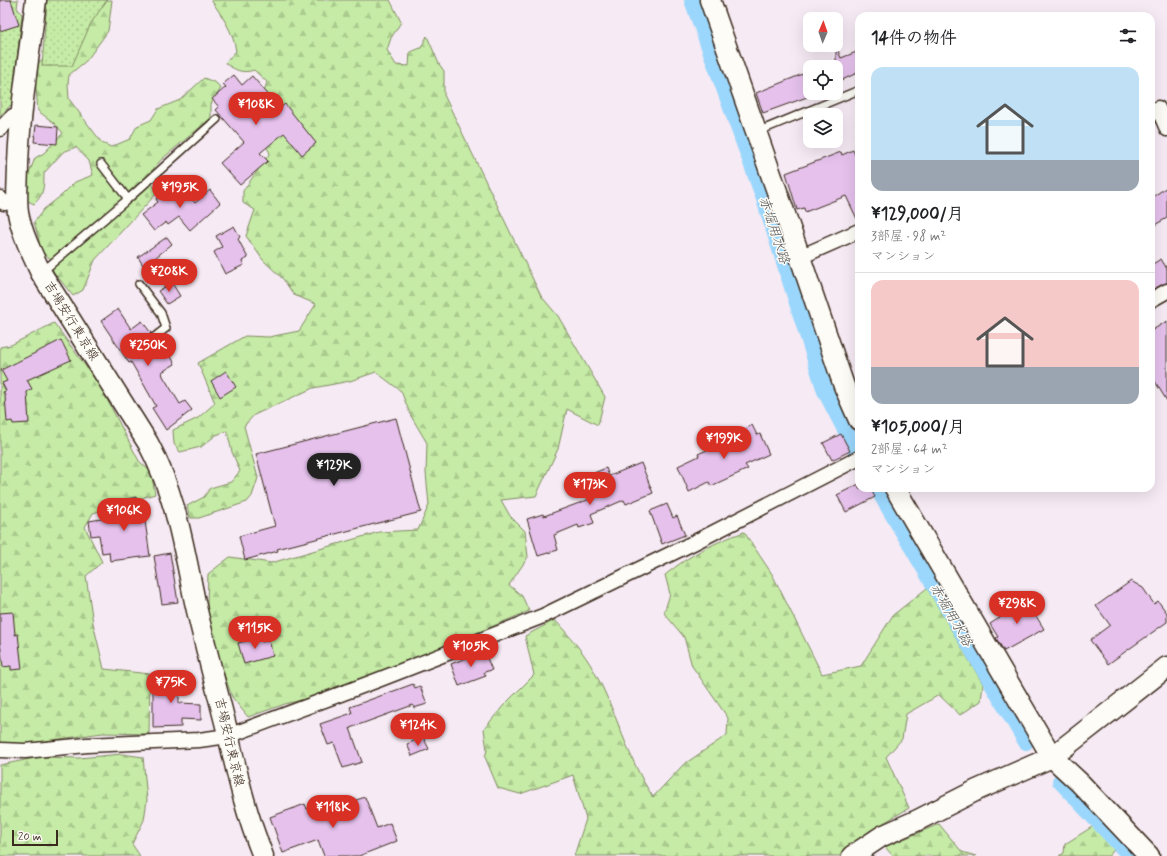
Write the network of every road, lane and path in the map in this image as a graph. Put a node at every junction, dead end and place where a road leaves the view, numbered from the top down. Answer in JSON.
{"nodes":[{"id":1,"x":36,"y":0,"type":"edge"},
{"id":2,"x":710,"y":0,"type":"edge"},
{"id":3,"x":855,"y":92,"type":"edge"},
{"id":4,"x":1159,"y":106,"type":"edge"},
{"id":5,"x":21,"y":113,"type":"junction"},
{"id":6,"x":217,"y":119,"type":"dead end"},
{"id":7,"x":0,"y":129,"type":"edge"},
{"id":8,"x":1167,"y":129,"type":"edge"},
{"id":9,"x":757,"y":132,"type":"junction"},
{"id":10,"x":101,"y":164,"type":"dead end"},
{"id":11,"x":9,"y":199,"type":"edge"},
{"id":12,"x":128,"y":199,"type":"junction"},
{"id":13,"x":855,"y":233,"type":"edge"},
{"id":14,"x":800,"y":257,"type":"junction"},
{"id":15,"x":41,"y":273,"type":"junction"},
{"id":16,"x":140,"y":284,"type":"dead end"},
{"id":17,"x":1167,"y":291,"type":"edge"},
{"id":18,"x":1155,"y":298,"type":"edge"},
{"id":19,"x":147,"y":343,"type":"dead end"},
{"id":20,"x":855,"y":411,"type":"edge"},
{"id":21,"x":855,"y":460,"type":"edge"},
{"id":22,"x":897,"y":492,"type":"edge"},
{"id":23,"x":1167,"y":667,"type":"edge"},
{"id":24,"x":228,"y":736,"type":"junction"},
{"id":25,"x":0,"y":750,"type":"edge"},
{"id":26,"x":1052,"y":757,"type":"junction"},
{"id":27,"x":263,"y":856,"type":"edge"},
{"id":28,"x":852,"y":856,"type":"edge"},
{"id":29,"x":1149,"y":856,"type":"edge"}],
"edges":[{"from":1,"to":5,"type":"street","name":"吉場安行東京線"},
{"from":2,"to":9,"type":"street"},
{"from":3,"to":9,"type":"lane"},
{"from":4,"to":8,"type":"street"},
{"from":5,"to":7,"type":"street"},
{"from":5,"to":11,"type":"street","name":"吉場安行東京線"},
{"from":6,"to":12,"type":"lane"},
{"from":9,"to":14,"type":"street"},
{"from":10,"to":12,"type":"lane"},
{"from":11,"to":15,"type":"street","name":"吉場安行東京線"},
{"from":12,"to":15,"type":"lane"},
{"from":13,"to":14,"type":"street"},
{"from":14,"to":20,"type":"street"},
{"from":15,"to":24,"type":"street","name":"吉場安行東京線"},
{"from":16,"to":19,"type":"lane"},
{"from":17,"to":18,"type":"street"},
{"from":21,"to":24,"type":"street"},
{"from":22,"to":26,"type":"street"},
{"from":23,"to":26,"type":"street"},
{"from":24,"to":25,"type":"street"},
{"from":24,"to":27,"type":"street","name":"吉場安行東京線"},
{"from":26,"to":28,"type":"street"},
{"from":26,"to":29,"type":"street"}]}
